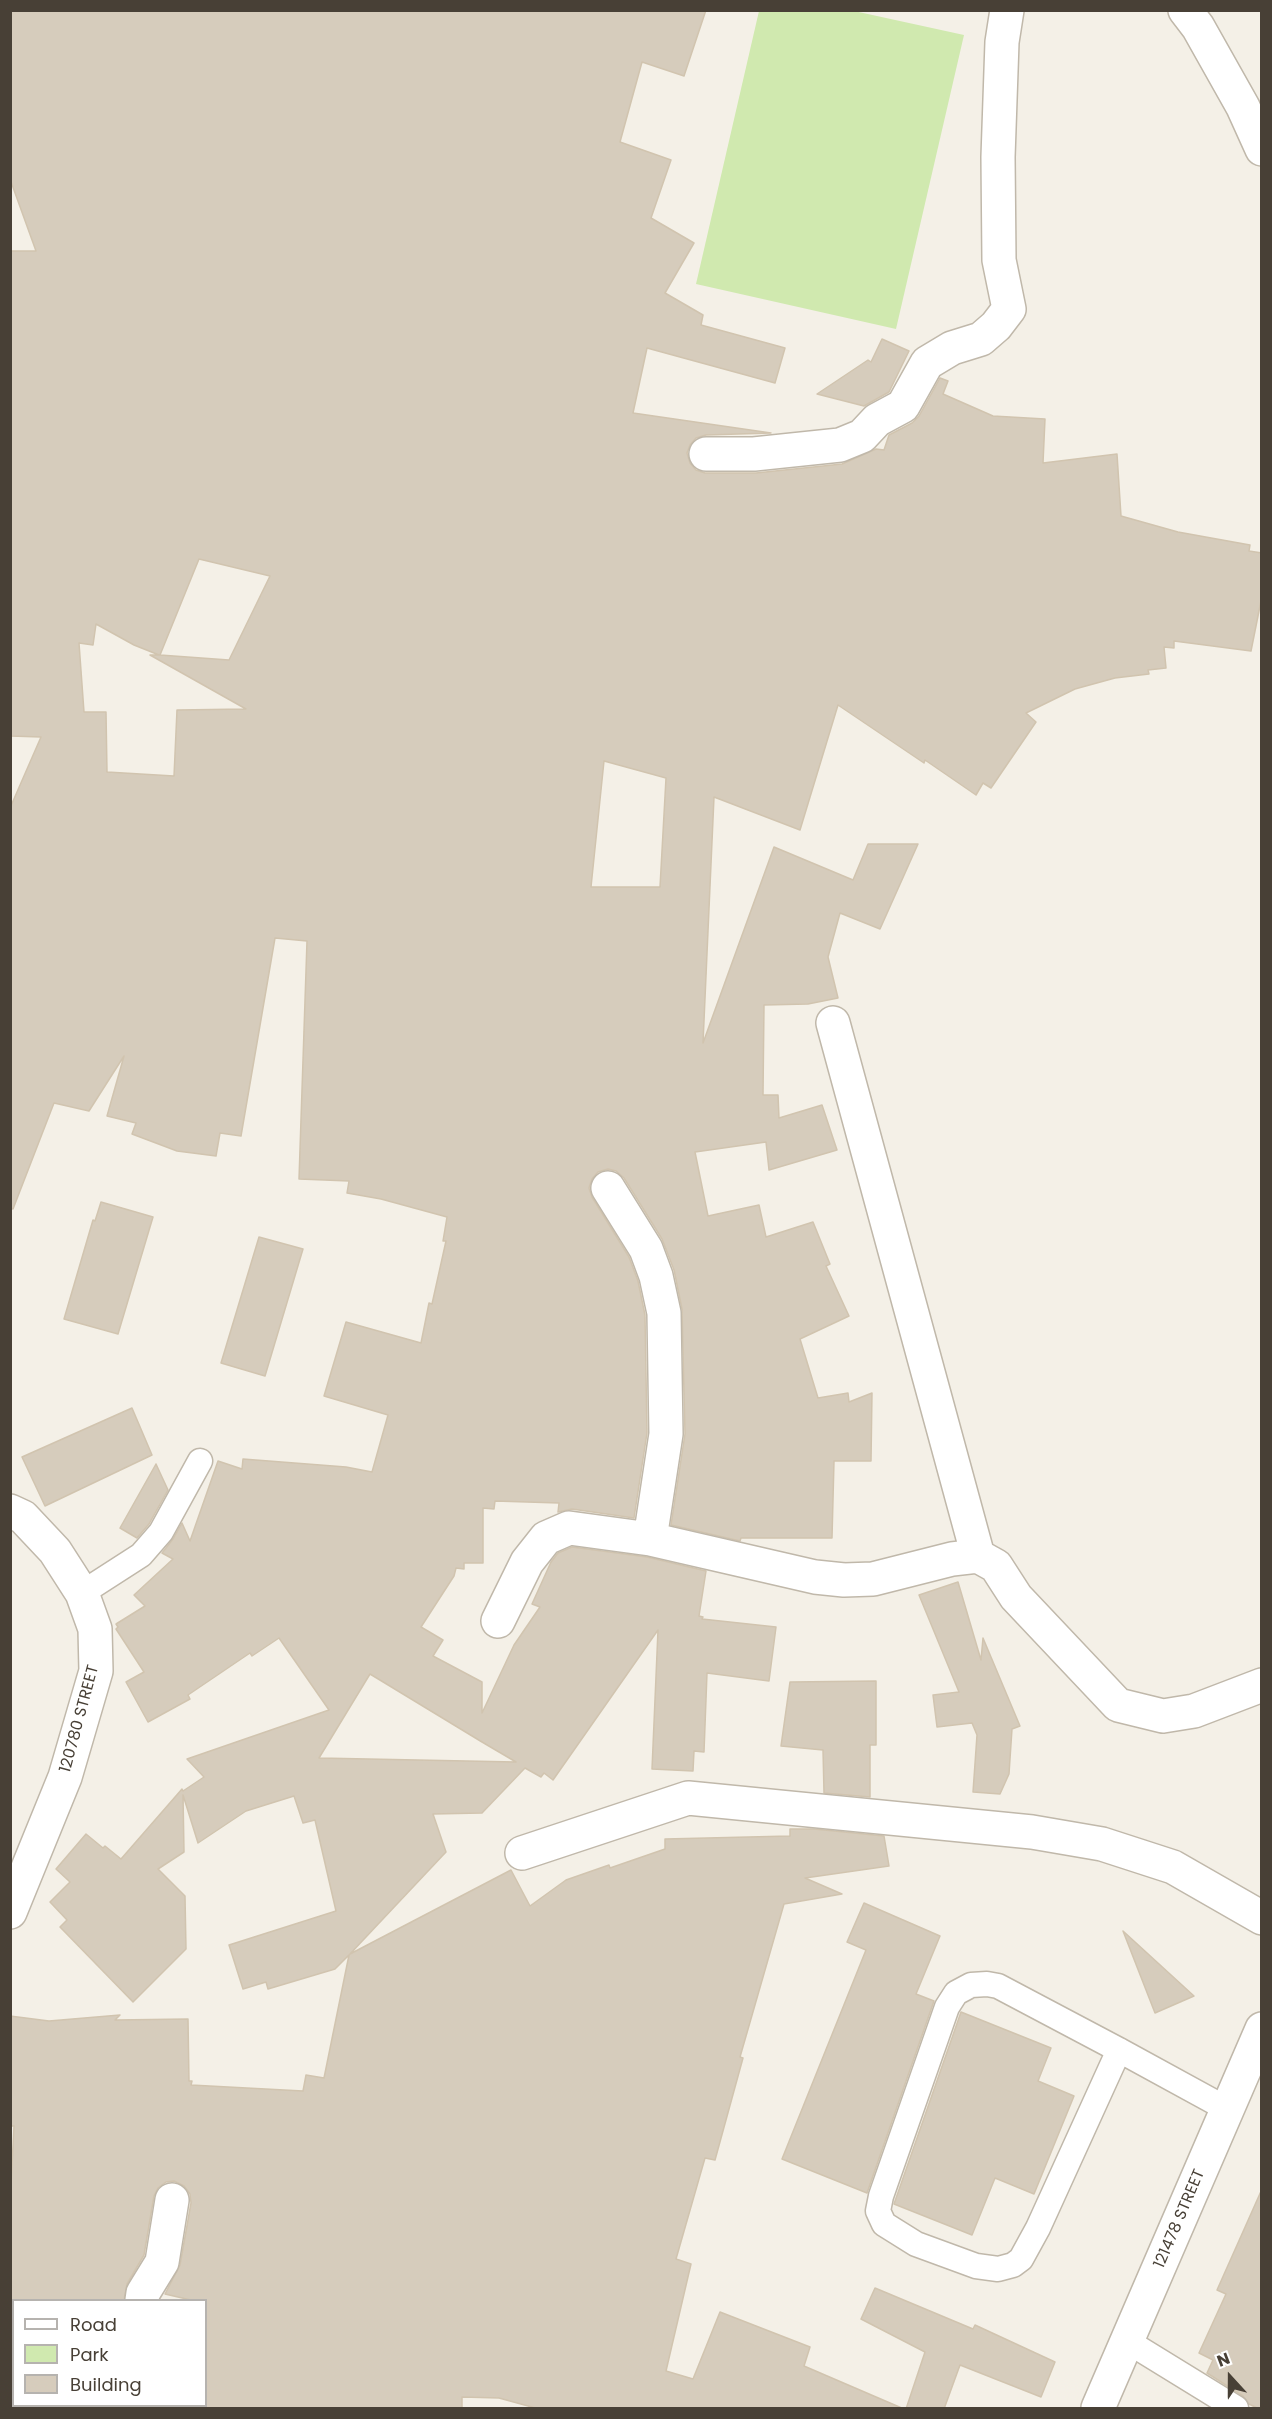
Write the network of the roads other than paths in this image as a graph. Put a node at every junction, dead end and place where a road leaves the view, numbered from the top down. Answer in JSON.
{"nodes":[{"id":1,"x":1007,"y":10,"type":"edge"},
{"id":2,"x":1185,"y":10,"type":"edge"},
{"id":3,"x":1262,"y":148,"type":"edge"},
{"id":4,"x":706,"y":454,"type":"dead end"},
{"id":5,"x":833,"y":1023,"type":"dead end"},
{"id":6,"x":608,"y":1188,"type":"dead end"},
{"id":7,"x":201,"y":1461,"type":"dead end"},
{"id":8,"x":10,"y":1512,"type":"edge"},
{"id":9,"x":650,"y":1539,"type":"junction"},
{"id":10,"x":978,"y":1556,"type":"junction"},
{"id":11,"x":82,"y":1593,"type":"junction"},
{"id":12,"x":498,"y":1621,"type":"dead end"},
{"id":13,"x":1262,"y":1685,"type":"edge"},
{"id":14,"x":522,"y":1853,"type":"dead end"},
{"id":15,"x":10,"y":1912,"type":"edge"},
{"id":16,"x":1262,"y":1918,"type":"edge"},
{"id":17,"x":1262,"y":2029,"type":"edge"},
{"id":18,"x":1119,"y":2050,"type":"junction"},
{"id":19,"x":1227,"y":2109,"type":"junction"},
{"id":20,"x":172,"y":2200,"type":"dead end"},
{"id":21,"x":142,"y":2299,"type":"edge"},
{"id":22,"x":1127,"y":2342,"type":"junction"},
{"id":23,"x":1098,"y":2409,"type":"edge"},
{"id":24,"x":1236,"y":2409,"type":"edge"}],
"edges":[{"from":1,"to":4,"type":"street"},
{"from":2,"to":3,"type":"street"},
{"from":5,"to":10,"type":"street"},
{"from":6,"to":9,"type":"street"},
{"from":7,"to":11,"type":"lane"},
{"from":8,"to":11,"type":"street","name":"120780 STREET"},
{"from":9,"to":10,"type":"street"},
{"from":9,"to":12,"type":"street"},
{"from":10,"to":13,"type":"street"},
{"from":11,"to":15,"type":"street","name":"120780 STREET"},
{"from":14,"to":16,"type":"street"},
{"from":17,"to":19,"type":"street","name":"121478 STREET"},
{"from":18,"to":18,"type":"lane"},
{"from":18,"to":19,"type":"lane"},
{"from":19,"to":22,"type":"street","name":"121478 STREET"},
{"from":20,"to":21,"type":"street"},
{"from":22,"to":23,"type":"street","name":"121478 STREET"},
{"from":22,"to":24,"type":"lane"}]}
